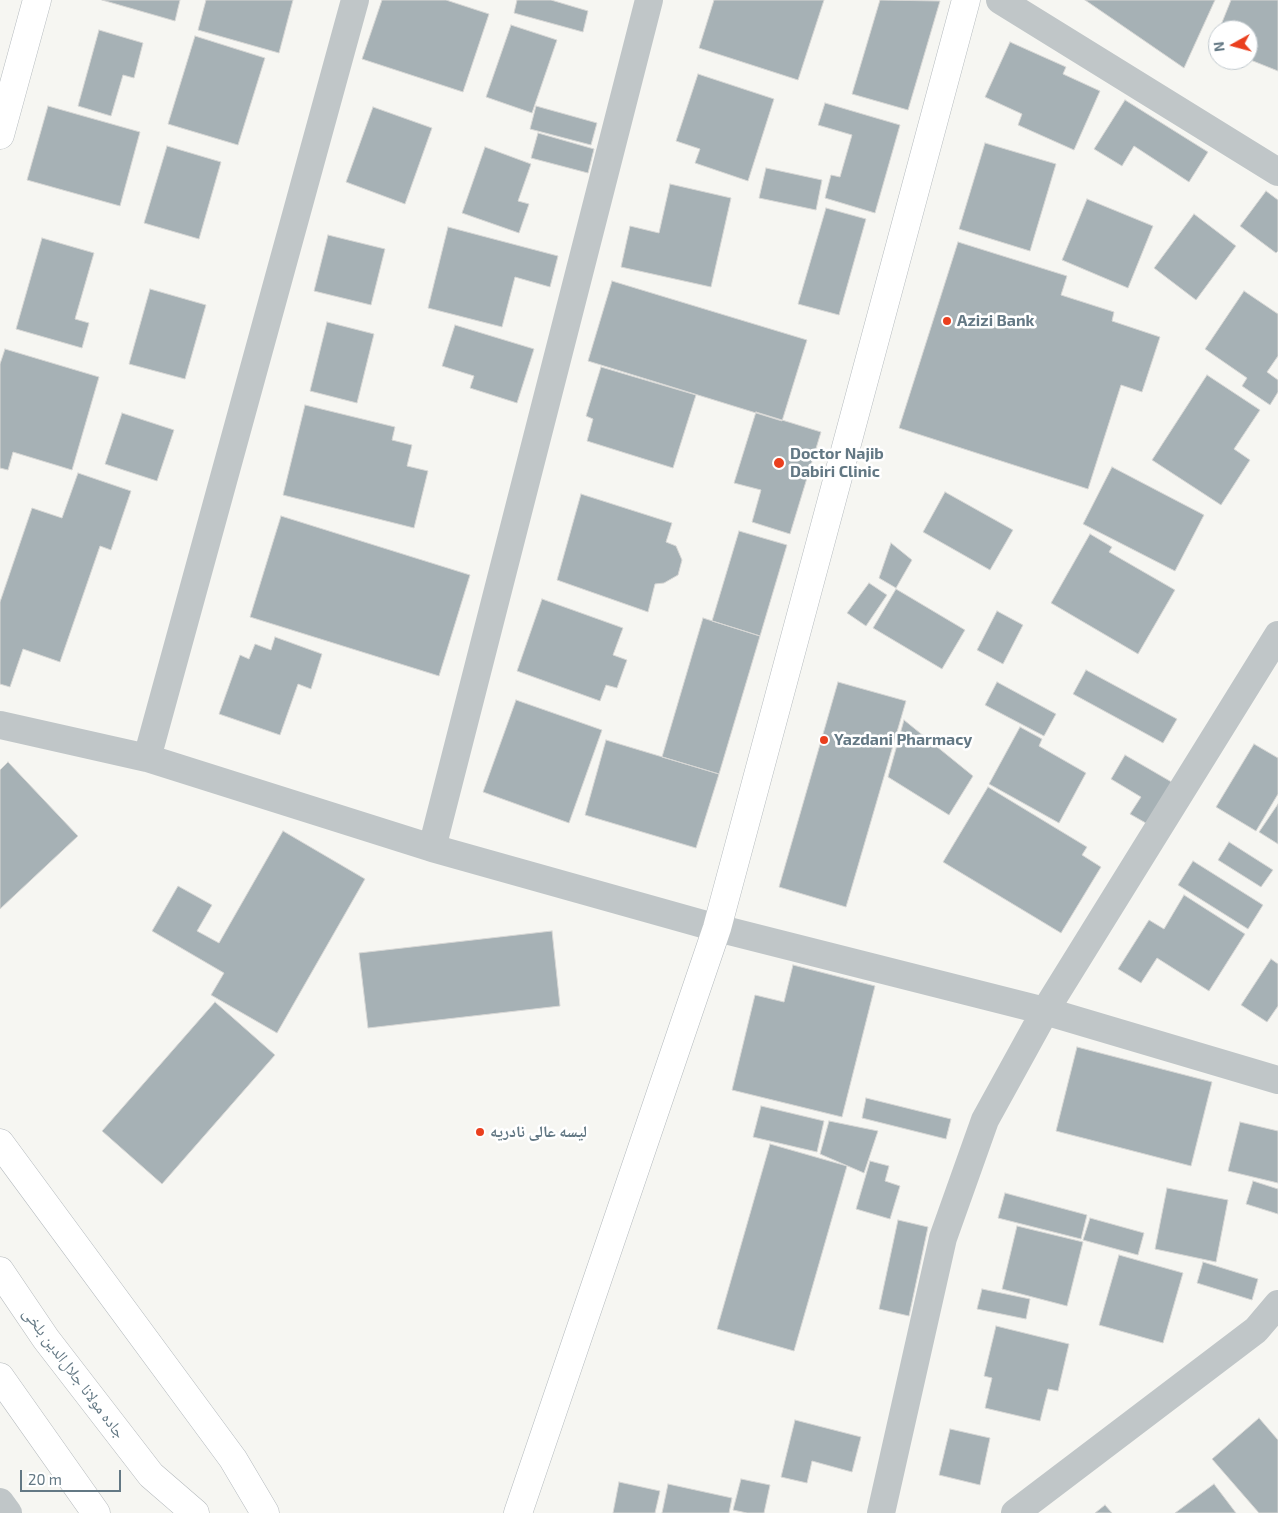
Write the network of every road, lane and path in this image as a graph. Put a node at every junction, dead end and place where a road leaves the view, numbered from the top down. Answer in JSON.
{"nodes":[{"id":1,"x":37,"y":0,"type":"edge"},
{"id":2,"x":355,"y":0,"type":"edge"},
{"id":3,"x":649,"y":0,"type":"edge"},
{"id":4,"x":966,"y":0,"type":"edge"},
{"id":5,"x":1000,"y":0,"type":"edge"},
{"id":6,"x":0,"y":135,"type":"edge"},
{"id":7,"x":1278,"y":172,"type":"edge"},
{"id":8,"x":1278,"y":636,"type":"edge"},
{"id":9,"x":0,"y":726,"type":"edge"},
{"id":10,"x":147,"y":758,"type":"junction"},
{"id":11,"x":432,"y":848,"type":"junction"},
{"id":12,"x":717,"y":928,"type":"junction"},
{"id":13,"x":1045,"y":1010,"type":"junction"},
{"id":14,"x":1278,"y":1080,"type":"edge"},
{"id":15,"x":0,"y":1143,"type":"edge"},
{"id":16,"x":0,"y":1271,"type":"edge"},
{"id":17,"x":1278,"y":1304,"type":"edge"},
{"id":18,"x":0,"y":1378,"type":"edge"},
{"id":19,"x":0,"y":1502,"type":"edge"},
{"id":20,"x":8,"y":1513,"type":"edge"},
{"id":21,"x":96,"y":1513,"type":"edge"},
{"id":22,"x":195,"y":1513,"type":"edge"},
{"id":23,"x":265,"y":1513,"type":"edge"},
{"id":24,"x":518,"y":1513,"type":"edge"},
{"id":25,"x":881,"y":1513,"type":"edge"},
{"id":26,"x":1015,"y":1513,"type":"edge"}],
"edges":[{"from":1,"to":6,"type":"main road"},
{"from":2,"to":10,"type":"street"},
{"from":3,"to":11,"type":"street"},
{"from":4,"to":12,"type":"main road"},
{"from":5,"to":7,"type":"street"},
{"from":8,"to":13,"type":"street"},
{"from":9,"to":10,"type":"street"},
{"from":10,"to":11,"type":"street"},
{"from":11,"to":12,"type":"street"},
{"from":12,"to":13,"type":"street"},
{"from":12,"to":24,"type":"main road"},
{"from":13,"to":14,"type":"street"},
{"from":13,"to":25,"type":"street"},
{"from":15,"to":23,"type":"main road"},
{"from":16,"to":22,"type":"main road","name":"جاده مولانا جلال‌الدین بلخی"},
{"from":17,"to":26,"type":"street"},
{"from":18,"to":21,"type":"main road"},
{"from":19,"to":20,"type":"street"}]}
